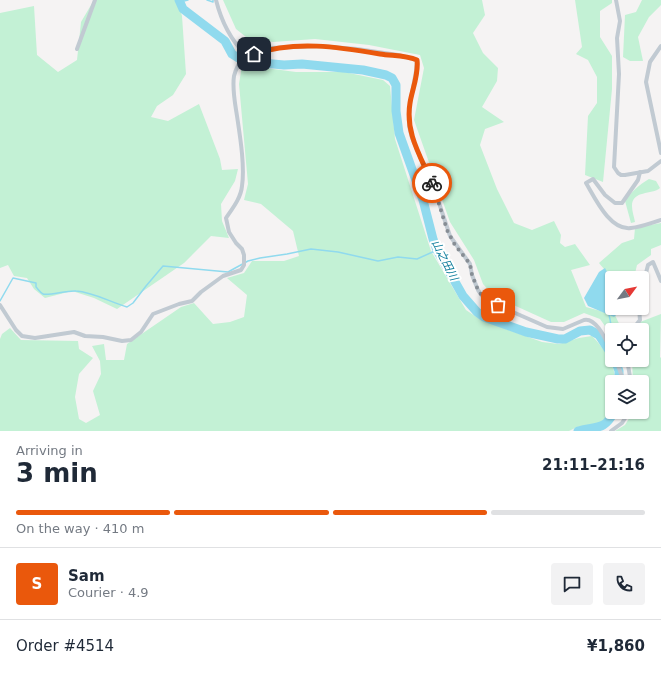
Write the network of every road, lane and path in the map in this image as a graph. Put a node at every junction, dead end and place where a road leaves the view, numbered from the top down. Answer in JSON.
{"nodes":[{"id":1,"x":95,"y":0,"type":"edge"},
{"id":2,"x":216,"y":0,"type":"edge"},
{"id":3,"x":616,"y":0,"type":"edge"},
{"id":4,"x":77,"y":48,"type":"dead end"},
{"id":5,"x":660,"y":50,"type":"edge"},
{"id":6,"x":245,"y":54,"type":"junction"},
{"id":7,"x":661,"y":153,"type":"edge"},
{"id":8,"x":661,"y":161,"type":"edge"},
{"id":9,"x":640,"y":172,"type":"junction"},
{"id":10,"x":661,"y":220,"type":"edge"},
{"id":11,"x":646,"y":271,"type":"edge"},
{"id":12,"x":661,"y":281,"type":"edge"},
{"id":13,"x":0,"y":305,"type":"edge"},
{"id":14,"x":605,"y":339,"type":"edge"},
{"id":15,"x":625,"y":419,"type":"edge"},
{"id":16,"x":610,"y":431,"type":"edge"}],
"edges":[{"from":1,"to":4,"type":"street"},
{"from":2,"to":6,"type":"street"},
{"from":3,"to":9,"type":"street"},
{"from":5,"to":7,"type":"street"},
{"from":6,"to":13,"type":"street"},
{"from":6,"to":14,"type":"street"},
{"from":8,"to":9,"type":"street"},
{"from":9,"to":10,"type":"street"},
{"from":11,"to":12,"type":"street"},
{"from":15,"to":16,"type":"street"}]}
